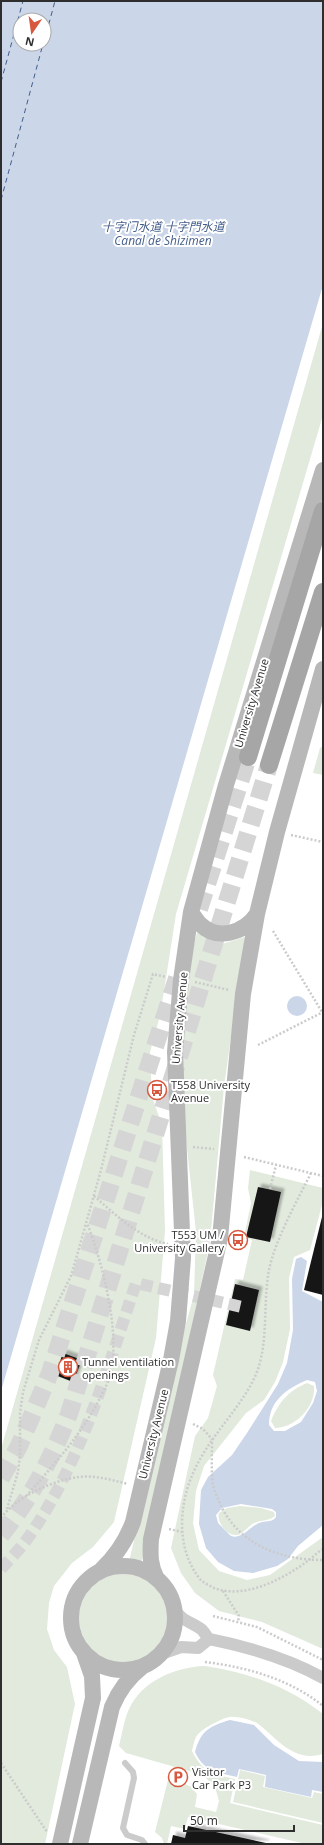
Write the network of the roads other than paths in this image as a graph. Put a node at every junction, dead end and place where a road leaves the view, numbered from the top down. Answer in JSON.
{"nodes":[{"id":1,"x":323,"y":470,"type":"edge"},
{"id":2,"x":323,"y":511,"type":"edge"},
{"id":3,"x":323,"y":592,"type":"edge"},
{"id":4,"x":323,"y":669,"type":"edge"},
{"id":5,"x":248,"y":757,"type":"tunnel mouth"},
{"id":6,"x":269,"y":765,"type":"tunnel mouth"},
{"id":7,"x":191,"y":912,"type":"junction"},
{"id":8,"x":257,"y":914,"type":"junction"},
{"id":9,"x":101,"y":1570,"type":"junction"},
{"id":10,"x":157,"y":1579,"type":"junction"},
{"id":11,"x":176,"y":1610,"type":"junction"},
{"id":12,"x":212,"y":1640,"type":"junction"},
{"id":13,"x":84,"y":1653,"type":"junction"},
{"id":14,"x":164,"y":1653,"type":"junction"},
{"id":15,"x":143,"y":1666,"type":"junction"},
{"id":16,"x":323,"y":1678,"type":"edge"},
{"id":17,"x":125,"y":1763,"type":"dead end"},
{"id":18,"x":55,"y":1840,"type":"edge"},
{"id":19,"x":80,"y":1844,"type":"edge"},
{"id":20,"x":145,"y":1844,"type":"edge"}],
"edges":[{"from":1,"to":7,"type":"main road","name":"University Avenue"},
{"from":2,"to":5,"type":"main road"},
{"from":3,"to":6,"type":"main road"},
{"from":4,"to":8,"type":"main road","name":"University Avenue"},
{"from":7,"to":8,"type":"main road"},
{"from":7,"to":9,"type":"main road","name":"University Avenue"},
{"from":8,"to":10,"type":"main road","name":"University Avenue"},
{"from":9,"to":10,"type":"main road"},
{"from":9,"to":13,"type":"main road"},
{"from":10,"to":11,"type":"main road"},
{"from":11,"to":12,"type":"street"},
{"from":11,"to":14,"type":"main road"},
{"from":12,"to":14,"type":"street"},
{"from":12,"to":16,"type":"street"},
{"from":13,"to":15,"type":"main road"},
{"from":13,"to":18,"type":"main road"},
{"from":14,"to":15,"type":"main road"},
{"from":15,"to":19,"type":"main road"},
{"from":17,"to":20,"type":"lane"}]}
